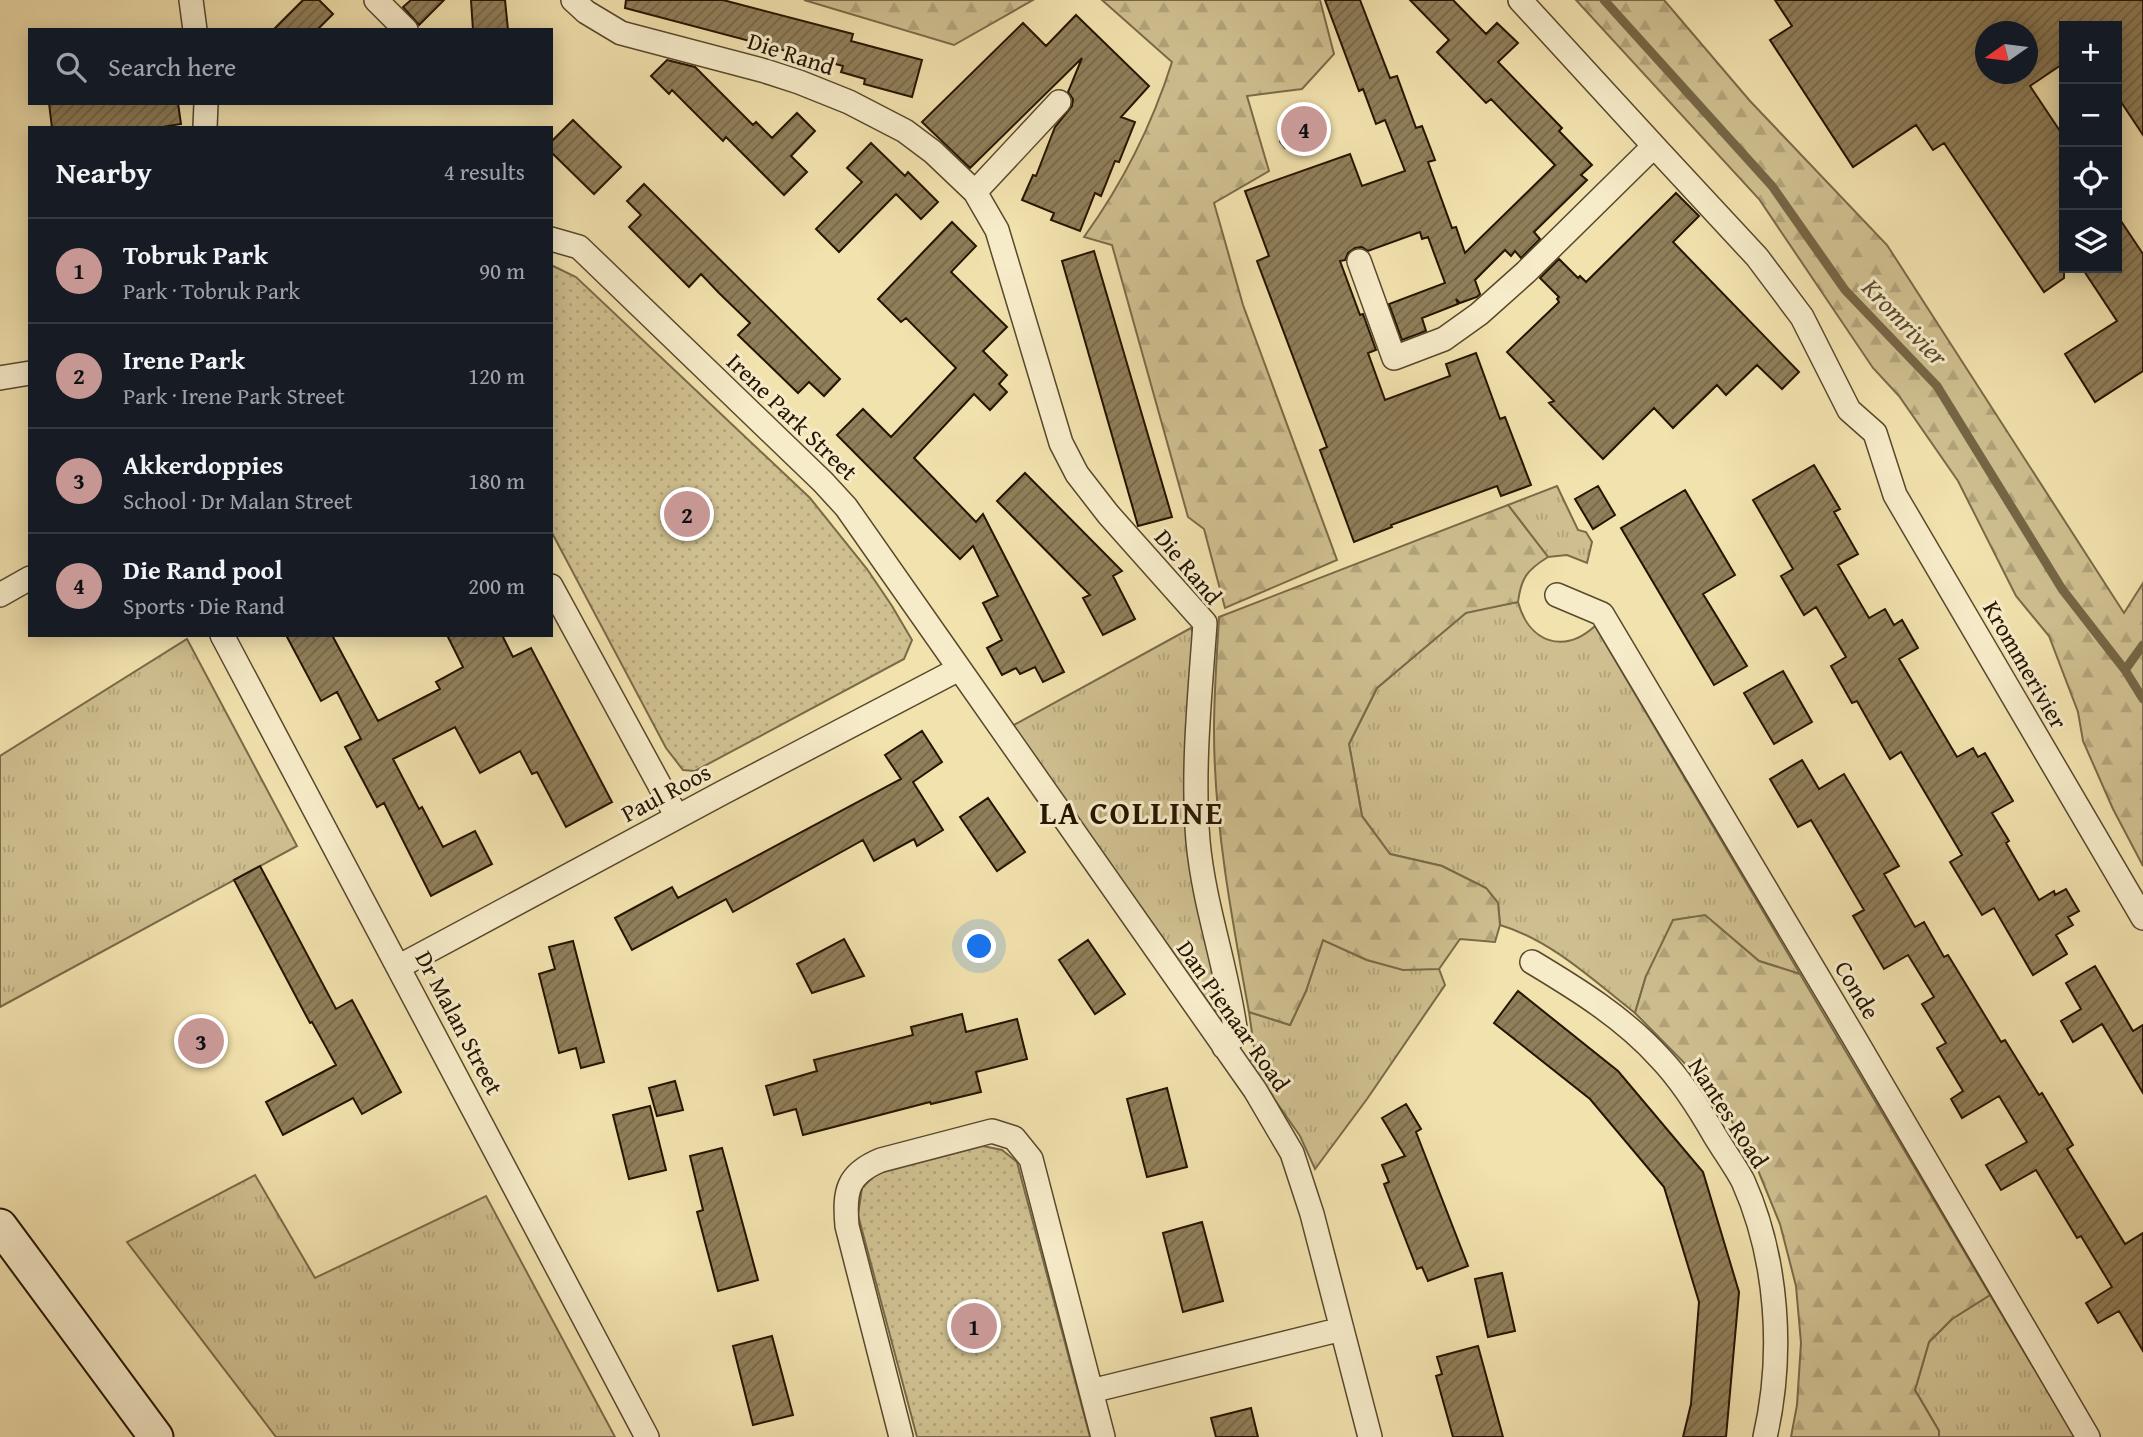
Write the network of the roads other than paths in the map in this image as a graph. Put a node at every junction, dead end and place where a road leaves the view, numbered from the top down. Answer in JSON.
{"nodes":[{"id":1,"x":191,"y":0,"type":"edge"},
{"id":2,"x":376,"y":0,"type":"edge"},
{"id":3,"x":573,"y":0,"type":"edge"},
{"id":4,"x":1520,"y":0,"type":"edge"},
{"id":5,"x":195,"y":28,"type":"edge"},
{"id":6,"x":403,"y":28,"type":"edge"},
{"id":7,"x":1059,"y":102,"type":"dead end"},
{"id":8,"x":206,"y":105,"type":"edge"},
{"id":9,"x":205,"y":126,"type":"edge"},
{"id":10,"x":1654,"y":146,"type":"junction"},
{"id":11,"x":975,"y":192,"type":"junction"},
{"id":12,"x":553,"y":240,"type":"edge"},
{"id":13,"x":1359,"y":261,"type":"dead end"},
{"id":14,"x":28,"y":373,"type":"edge"},
{"id":15,"x":0,"y":378,"type":"edge"},
{"id":16,"x":28,"y":579,"type":"edge"},
{"id":17,"x":553,"y":590,"type":"edge"},
{"id":18,"x":0,"y":595,"type":"edge"},
{"id":19,"x":1557,"y":595,"type":"dead end"},
{"id":20,"x":223,"y":637,"type":"edge"},
{"id":21,"x":959,"y":669,"type":"junction"},
{"id":22,"x":677,"y":817,"type":"junction"},
{"id":23,"x":2143,"y":918,"type":"edge"},
{"id":24,"x":1532,"y":962,"type":"dead end"},
{"id":25,"x":400,"y":966,"type":"junction"},
{"id":26,"x":1224,"y":1047,"type":"junction"},
{"id":27,"x":0,"y":1226,"type":"edge"},
{"id":28,"x":1342,"y":1329,"type":"junction"},
{"id":29,"x":1091,"y":1391,"type":"junction"},
{"id":30,"x":156,"y":1437,"type":"edge"},
{"id":31,"x":647,"y":1437,"type":"edge"},
{"id":32,"x":901,"y":1437,"type":"edge"},
{"id":33,"x":1103,"y":1437,"type":"edge"},
{"id":34,"x":1370,"y":1437,"type":"edge"},
{"id":35,"x":1765,"y":1437,"type":"edge"},
{"id":36,"x":2088,"y":1437,"type":"edge"}],
"edges":[{"from":1,"to":5,"type":"street"},
{"from":2,"to":6,"type":"street"},
{"from":3,"to":11,"type":"street","name":"Die Rand"},
{"from":4,"to":10,"type":"street"},
{"from":7,"to":11,"type":"street"},
{"from":8,"to":9,"type":"street"},
{"from":10,"to":13,"type":"street"},
{"from":10,"to":23,"type":"street","name":"Krommerivier"},
{"from":11,"to":26,"type":"street","name":"Die Rand"},
{"from":12,"to":21,"type":"street","name":"Irene Park Street"},
{"from":14,"to":15,"type":"street"},
{"from":16,"to":18,"type":"street"},
{"from":17,"to":22,"type":"street"},
{"from":19,"to":36,"type":"street","name":"Conde"},
{"from":20,"to":25,"type":"street","name":"Dr Malan Street"},
{"from":21,"to":22,"type":"street","name":"Paul Roos"},
{"from":21,"to":26,"type":"street","name":"Dan Pienaar Road"},
{"from":22,"to":25,"type":"street","name":"Paul Roos"},
{"from":24,"to":35,"type":"street","name":"Nantes Road"},
{"from":25,"to":31,"type":"street","name":"Dr Malan Street"},
{"from":26,"to":28,"type":"street","name":"Dan Pienaar Road"},
{"from":27,"to":30,"type":"main road"},
{"from":28,"to":29,"type":"street"},
{"from":28,"to":34,"type":"street","name":"Dan Pienaar Road"},
{"from":29,"to":32,"type":"street"},
{"from":29,"to":33,"type":"street"}]}
